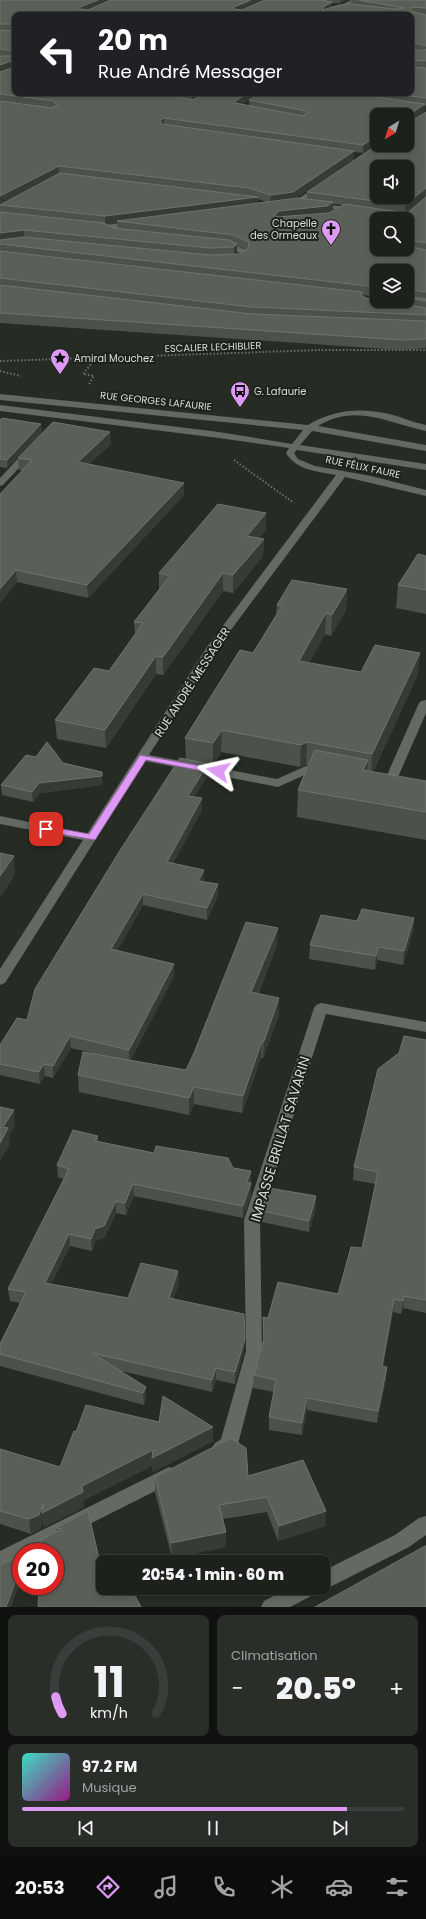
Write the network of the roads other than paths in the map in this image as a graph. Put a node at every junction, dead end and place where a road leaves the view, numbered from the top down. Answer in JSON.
{"nodes":[{"id":1,"x":355,"y":0,"type":"edge"},
{"id":2,"x":331,"y":6,"type":"edge"},
{"id":3,"x":342,"y":7,"type":"junction"},
{"id":4,"x":351,"y":8,"type":"edge"},
{"id":5,"x":331,"y":12,"type":"edge"},
{"id":6,"x":325,"y":184,"type":"edge"},
{"id":7,"x":296,"y":203,"type":"junction"},
{"id":8,"x":281,"y":205,"type":"edge"},
{"id":9,"x":343,"y":209,"type":"junction"},
{"id":10,"x":357,"y":211,"type":"edge"},
{"id":11,"x":335,"y":215,"type":"edge"},
{"id":12,"x":144,"y":223,"type":"edge"},
{"id":13,"x":90,"y":226,"type":"edge"},
{"id":14,"x":105,"y":228,"type":"junction"},
{"id":15,"x":121,"y":234,"type":"edge"},
{"id":16,"x":216,"y":244,"type":"edge"},
{"id":17,"x":226,"y":262,"type":"edge"},
{"id":18,"x":0,"y":397,"type":"edge"},
{"id":19,"x":0,"y":408,"type":"edge"},
{"id":20,"x":64,"y":415,"type":"junction"},
{"id":21,"x":56,"y":423,"type":"edge"},
{"id":22,"x":310,"y":428,"type":"junction"},
{"id":23,"x":426,"y":428,"type":"edge"},
{"id":24,"x":38,"y":443,"type":"edge"},
{"id":25,"x":294,"y":446,"type":"junction"},
{"id":26,"x":426,"y":448,"type":"edge"},
{"id":27,"x":426,"y":467,"type":"edge"},
{"id":28,"x":342,"y":474,"type":"junction"},
{"id":29,"x":0,"y":483,"type":"edge"},
{"id":30,"x":426,"y":493,"type":"edge"},
{"id":31,"x":425,"y":703,"type":"edge"},
{"id":32,"x":143,"y":757,"type":"junction"},
{"id":33,"x":336,"y":775,"type":"edge"},
{"id":34,"x":374,"y":782,"type":"edge"},
{"id":35,"x":389,"y":784,"type":"junction"},
{"id":36,"x":404,"y":787,"type":"edge"},
{"id":37,"x":0,"y":820,"type":"edge"},
{"id":38,"x":91,"y":838,"type":"junction"},
{"id":39,"x":0,"y":980,"type":"edge"},
{"id":40,"x":426,"y":1027,"type":"edge"},
{"id":41,"x":208,"y":1455,"type":"edge"},
{"id":42,"x":180,"y":1469,"type":"edge"},
{"id":43,"x":426,"y":1524,"type":"edge"},
{"id":44,"x":0,"y":1560,"type":"edge"},
{"id":45,"x":330,"y":1577,"type":"edge"},
{"id":46,"x":294,"y":1595,"type":"edge"},
{"id":47,"x":271,"y":1607,"type":"edge"}],
"edges":[{"from":1,"to":3,"type":"street"},
{"from":2,"to":3,"type":"street"},
{"from":3,"to":4,"type":"street"},
{"from":3,"to":5,"type":"street"},
{"from":6,"to":7,"type":"street"},
{"from":7,"to":8,"type":"street"},
{"from":7,"to":9,"type":"street"},
{"from":9,"to":10,"type":"street"},
{"from":9,"to":11,"type":"street"},
{"from":12,"to":14,"type":"street"},
{"from":13,"to":14,"type":"street"},
{"from":14,"to":15,"type":"street"},
{"from":16,"to":17,"type":"street"},
{"from":18,"to":22,"type":"street","name":"RUE GEORGES LAFAURIE"},
{"from":19,"to":20,"type":"street","name":"RUE GEORGES LAFAURIE"},
{"from":20,"to":21,"type":"street"},
{"from":20,"to":25,"type":"street","name":"RUE GEORGES LAFAURIE"},
{"from":22,"to":23,"type":"street"},
{"from":22,"to":25,"type":"street"},
{"from":22,"to":26,"type":"street","name":"RUE GEORGES LAFAURIE"},
{"from":24,"to":29,"type":"street"},
{"from":25,"to":27,"type":"street","name":"RUE GEORGES LAFAURIE"},
{"from":25,"to":28,"type":"street","name":"RUE FÉLIX FAURE"},
{"from":28,"to":30,"type":"street","name":"RUE FÉLIX FAURE"},
{"from":28,"to":32,"type":"street","name":"RUE ANDRÉ MESSAGER"},
{"from":31,"to":35,"type":"street"},
{"from":32,"to":33,"type":"street"},
{"from":32,"to":38,"type":"street","name":"RUE ANDRÉ MESSAGER"},
{"from":34,"to":35,"type":"street"},
{"from":35,"to":36,"type":"street"},
{"from":37,"to":38,"type":"street"},
{"from":38,"to":39,"type":"street","name":"RUE ANDRÉ MESSAGER"},
{"from":40,"to":41,"type":"street","name":"IMPASSE BRILLAT SAVARIN"},
{"from":42,"to":44,"type":"street"},
{"from":43,"to":45,"type":"street"},
{"from":46,"to":47,"type":"street"}]}
